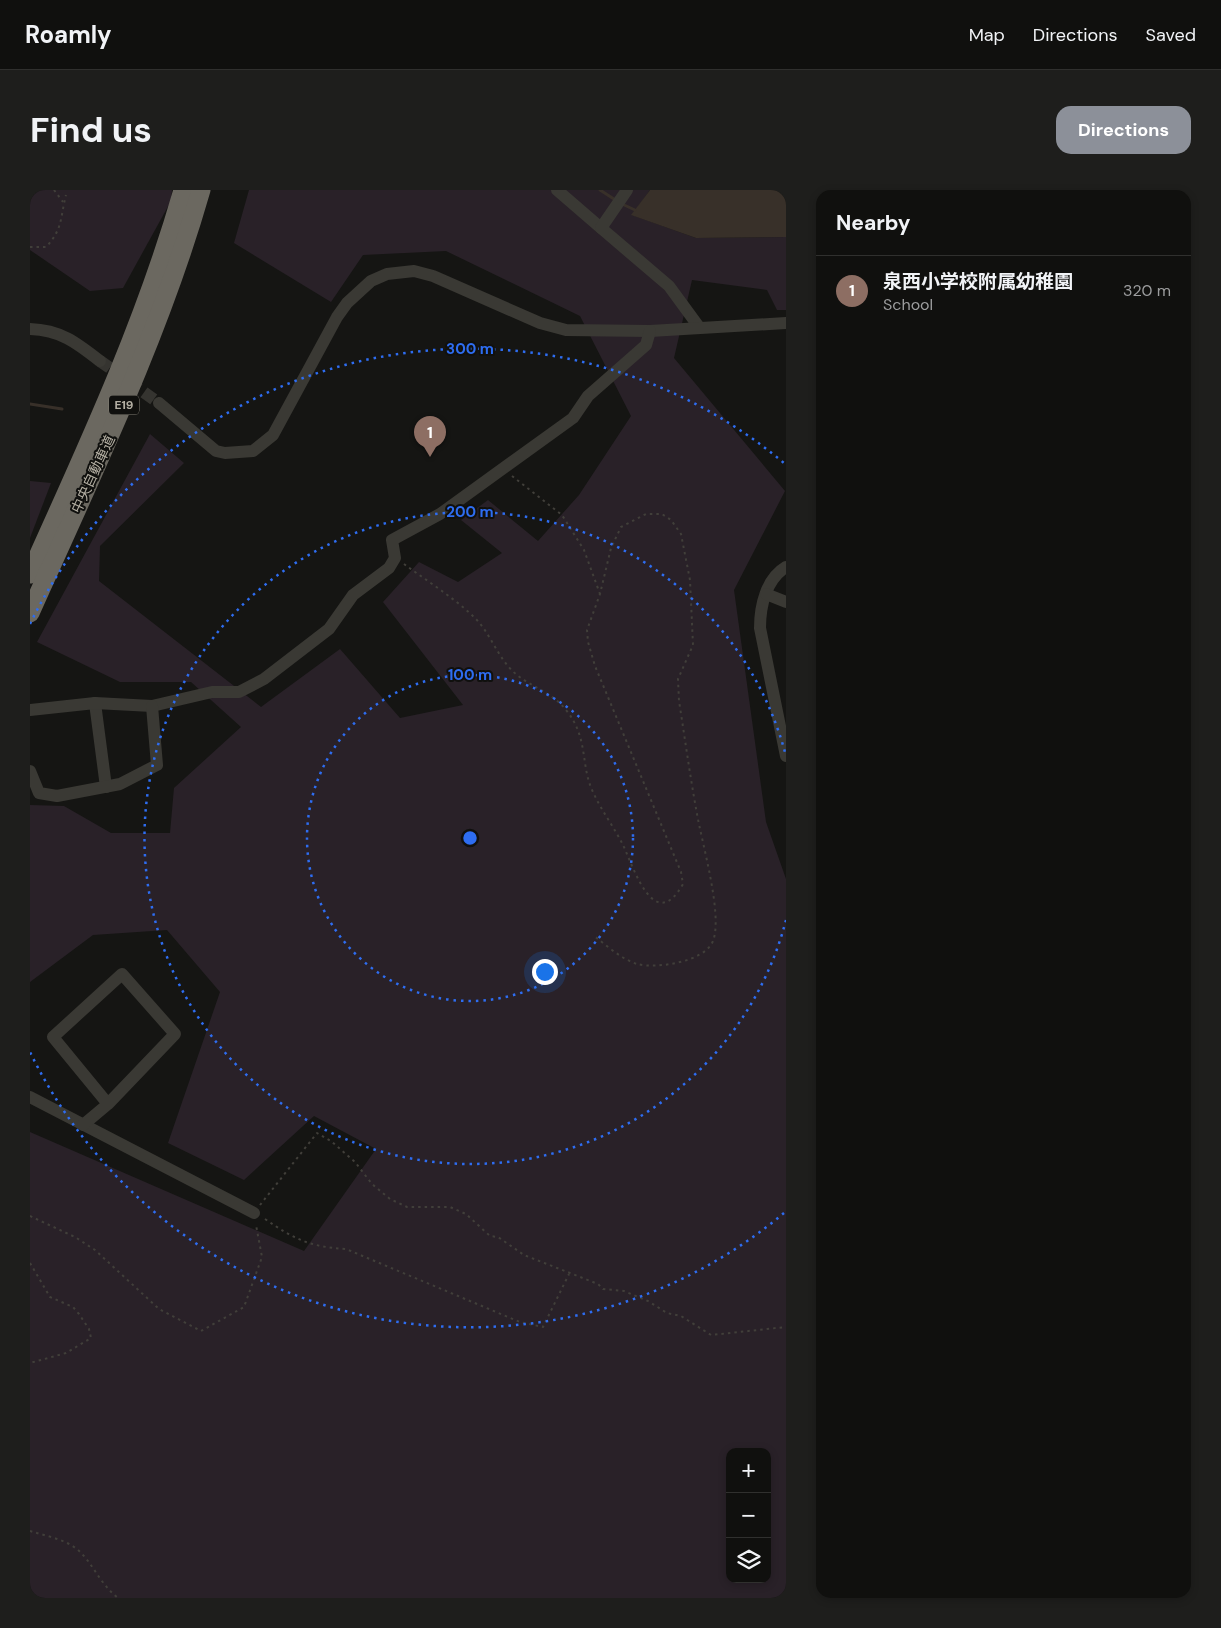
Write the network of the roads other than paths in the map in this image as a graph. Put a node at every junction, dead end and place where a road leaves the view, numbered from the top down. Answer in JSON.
{"nodes":[{"id":1,"x":183,"y":190,"type":"edge"},
{"id":2,"x":201,"y":190,"type":"edge"},
{"id":3,"x":557,"y":190,"type":"edge"},
{"id":4,"x":625,"y":192,"type":"edge"},
{"id":5,"x":601,"y":228,"type":"junction"},
{"id":6,"x":786,"y":324,"type":"edge"},
{"id":7,"x":699,"y":327,"type":"junction"},
{"id":8,"x":30,"y":329,"type":"edge"},
{"id":9,"x":650,"y":330,"type":"junction"},
{"id":10,"x":100,"y":361,"type":"tunnel mouth"},
{"id":11,"x":159,"y":403,"type":"tunnel mouth"},
{"id":12,"x":786,"y":567,"type":"edge"},
{"id":13,"x":30,"y":574,"type":"edge"},
{"id":14,"x":766,"y":594,"type":"junction"},
{"id":15,"x":786,"y":602,"type":"edge"},
{"id":16,"x":30,"y":614,"type":"edge"},
{"id":17,"x":95,"y":703,"type":"junction"},
{"id":18,"x":152,"y":706,"type":"junction"},
{"id":19,"x":30,"y":710,"type":"edge"},
{"id":20,"x":786,"y":756,"type":"edge"},
{"id":21,"x":30,"y":771,"type":"edge"},
{"id":22,"x":106,"y":787,"type":"junction"},
{"id":23,"x":30,"y":1097,"type":"edge"},
{"id":24,"x":108,"y":1104,"type":"junction"},
{"id":25,"x":82,"y":1125,"type":"junction"},
{"id":26,"x":254,"y":1213,"type":"road end"}],
"edges":[{"from":1,"to":13,"type":"highway","name":"中央自動車道","number":"E19"},
{"from":2,"to":16,"type":"highway","name":"中央自動車道","number":"E19"},
{"from":3,"to":5,"type":"street"},
{"from":4,"to":5,"type":"street"},
{"from":5,"to":7,"type":"street"},
{"from":6,"to":7,"type":"street"},
{"from":7,"to":9,"type":"street"},
{"from":8,"to":10,"type":"street"},
{"from":9,"to":11,"type":"street"},
{"from":9,"to":18,"type":"street"},
{"from":12,"to":14,"type":"street"},
{"from":14,"to":15,"type":"street"},
{"from":14,"to":20,"type":"street"},
{"from":17,"to":18,"type":"street"},
{"from":17,"to":19,"type":"street"},
{"from":17,"to":22,"type":"street"},
{"from":18,"to":22,"type":"street"},
{"from":21,"to":22,"type":"street"},
{"from":23,"to":25,"type":"street"},
{"from":24,"to":24,"type":"street"},
{"from":24,"to":25,"type":"street"},
{"from":25,"to":26,"type":"street"}]}
